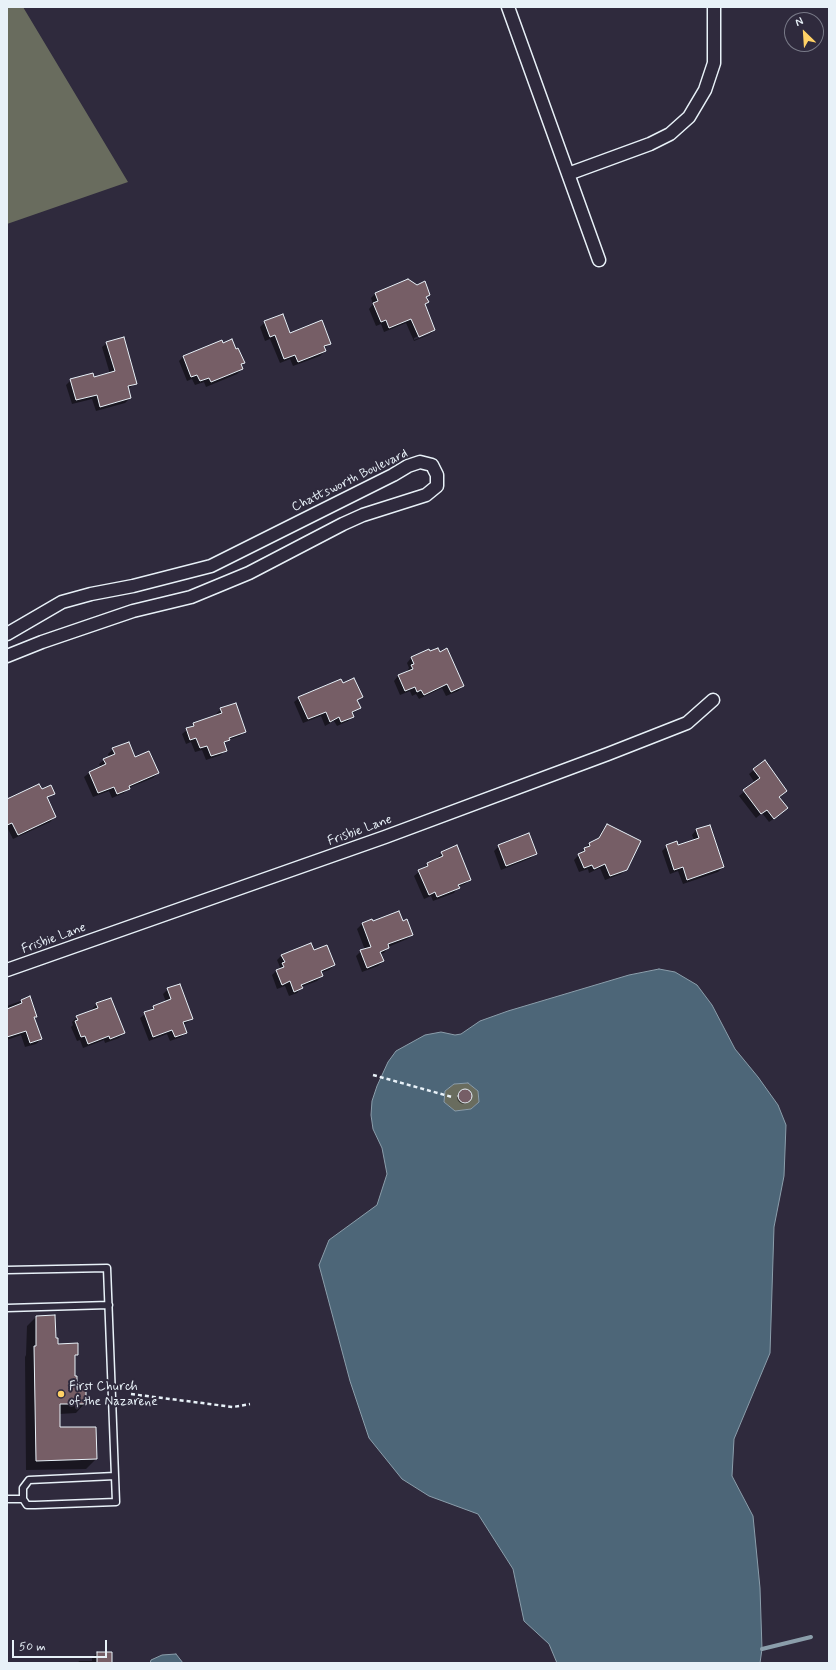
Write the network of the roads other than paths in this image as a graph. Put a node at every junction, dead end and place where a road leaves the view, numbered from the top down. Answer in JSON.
{"nodes":[{"id":1,"x":508,"y":7,"type":"edge"},
{"id":2,"x":714,"y":7,"type":"edge"},
{"id":3,"x":568,"y":174,"type":"junction"},
{"id":4,"x":599,"y":260,"type":"dead end"},
{"id":5,"x":7,"y":634,"type":"edge"},
{"id":6,"x":7,"y":656,"type":"edge"},
{"id":7,"x":713,"y":700,"type":"dead end"},
{"id":8,"x":7,"y":970,"type":"edge"},
{"id":9,"x":7,"y":1270,"type":"edge"},
{"id":10,"x":109,"y":1306,"type":"junction"},
{"id":11,"x":7,"y":1308,"type":"edge"},
{"id":12,"x":115,"y":1476,"type":"junction"},
{"id":13,"x":7,"y":1499,"type":"edge"},
{"id":14,"x":23,"y":1499,"type":"junction"}],
"edges":[{"from":1,"to":3,"type":"street"},
{"from":2,"to":3,"type":"street"},
{"from":3,"to":4,"type":"street"},
{"from":5,"to":6,"type":"street","name":"Chattsworth Boulevard"},
{"from":7,"to":8,"type":"street","name":"Frisbie Lane"},
{"from":9,"to":10,"type":"lane"},
{"from":10,"to":11,"type":"lane"},
{"from":10,"to":12,"type":"lane"},
{"from":12,"to":14,"type":"lane"},
{"from":12,"to":14,"type":"lane"},
{"from":13,"to":14,"type":"lane"}]}
